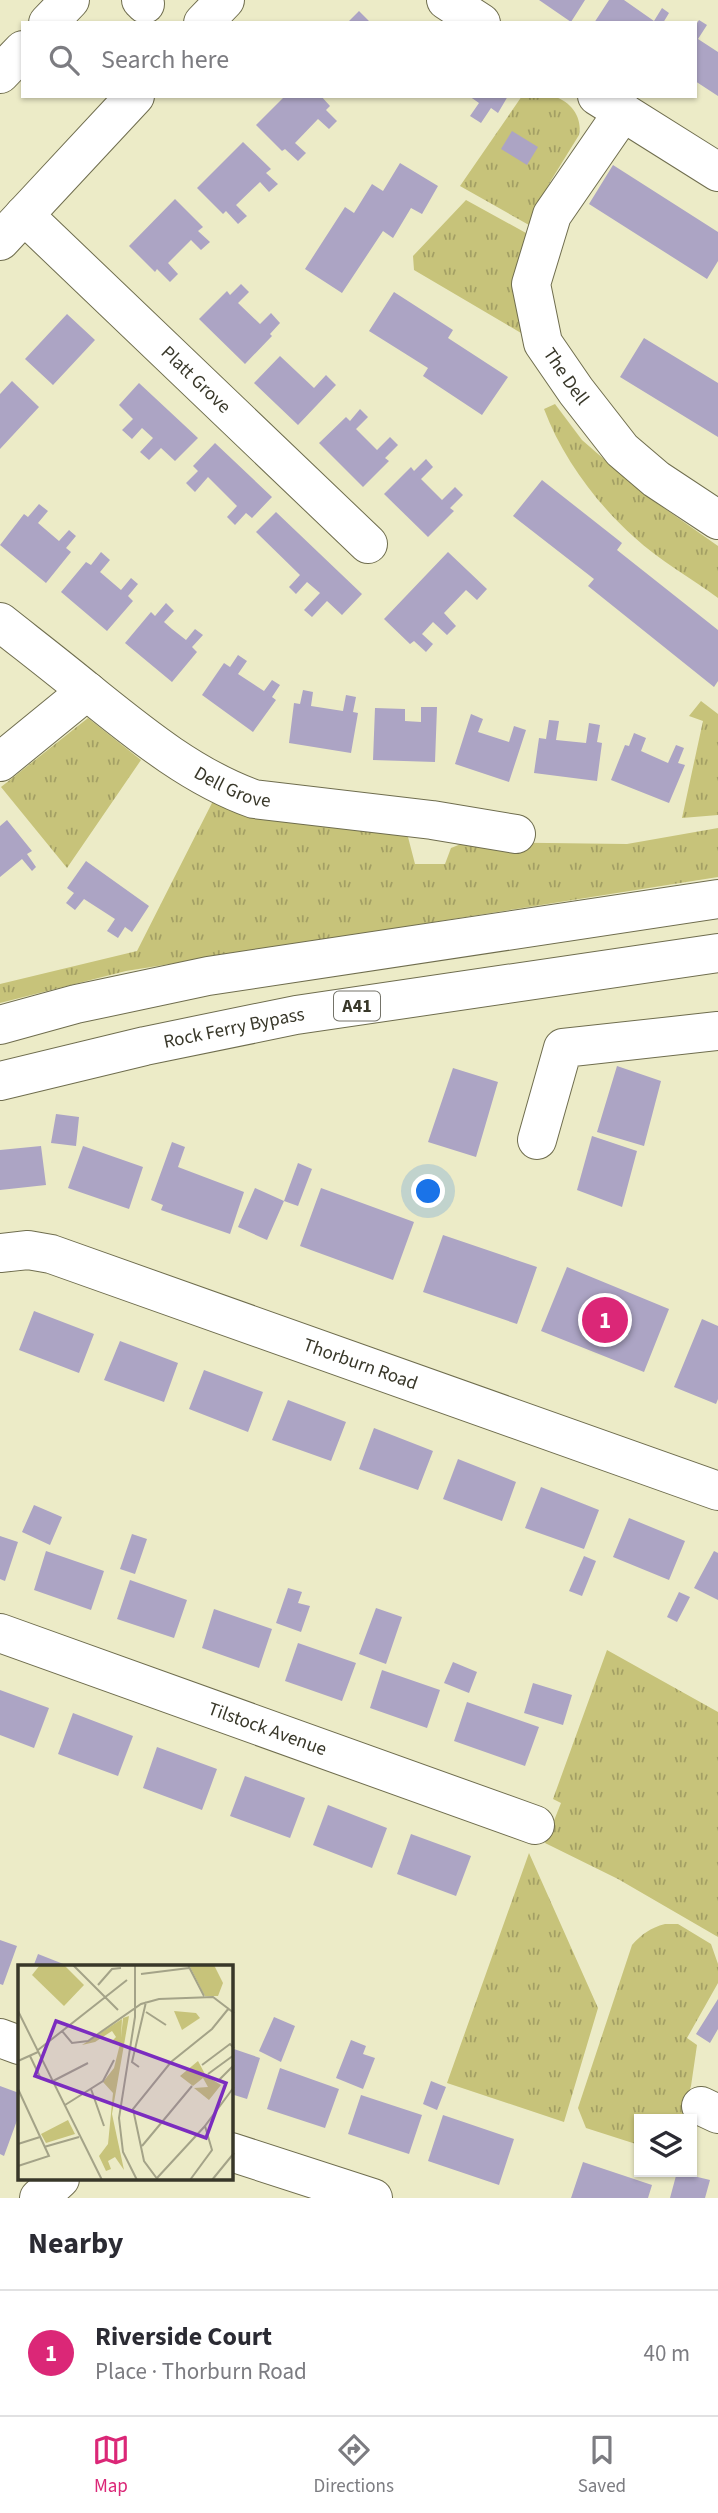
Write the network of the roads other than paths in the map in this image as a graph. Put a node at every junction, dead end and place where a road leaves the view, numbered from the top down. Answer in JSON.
{"nodes":[{"id":1,"x":70,"y":0,"type":"edge"},
{"id":2,"x":225,"y":0,"type":"edge"},
{"id":3,"x":446,"y":0,"type":"edge"},
{"id":4,"x":50,"y":21,"type":"edge"},
{"id":5,"x":205,"y":21,"type":"edge"},
{"id":6,"x":478,"y":21,"type":"edge"},
{"id":7,"x":21,"y":52,"type":"edge"},
{"id":8,"x":0,"y":74,"type":"edge"},
{"id":9,"x":133,"y":98,"type":"edge"},
{"id":10,"x":610,"y":104,"type":"edge"},
{"id":11,"x":718,"y":172,"type":"edge"},
{"id":12,"x":12,"y":228,"type":"edge"},
{"id":13,"x":718,"y":520,"type":"edge"},
{"id":14,"x":368,"y":544,"type":"dead end"},
{"id":15,"x":0,"y":622,"type":"edge"},
{"id":16,"x":88,"y":691,"type":"junction"},
{"id":17,"x":0,"y":762,"type":"edge"},
{"id":18,"x":516,"y":834,"type":"dead end"},
{"id":19,"x":718,"y":899,"type":"edge"},
{"id":20,"x":718,"y":953,"type":"edge"},
{"id":21,"x":0,"y":1025,"type":"edge"},
{"id":22,"x":718,"y":1031,"type":"edge"},
{"id":23,"x":0,"y":1080,"type":"edge"},
{"id":24,"x":537,"y":1140,"type":"dead end"},
{"id":25,"x":0,"y":1253,"type":"edge"},
{"id":26,"x":718,"y":1491,"type":"edge"},
{"id":27,"x":0,"y":1633,"type":"edge"},
{"id":28,"x":535,"y":1825,"type":"dead end"},
{"id":29,"x":0,"y":2038,"type":"edge"},
{"id":30,"x":18,"y":2045,"type":"edge"},
{"id":31,"x":233,"y":2153,"type":"edge"},
{"id":32,"x":59,"y":2180,"type":"edge"},
{"id":33,"x":39,"y":2198,"type":"edge"},
{"id":34,"x":373,"y":2198,"type":"edge"}],
"edges":[{"from":1,"to":4,"type":"main road"},
{"from":2,"to":5,"type":"main road"},
{"from":3,"to":6,"type":"main road"},
{"from":7,"to":8,"type":"main road"},
{"from":9,"to":12,"type":"main road"},
{"from":10,"to":11,"type":"main road"},
{"from":10,"to":13,"type":"main road","name":"The Dell"},
{"from":12,"to":14,"type":"main road","name":"Platt Grove"},
{"from":15,"to":16,"type":"main road","name":"Dell Grove"},
{"from":16,"to":17,"type":"main road"},
{"from":16,"to":18,"type":"main road","name":"Dell Grove"},
{"from":19,"to":21,"type":"main road"},
{"from":20,"to":23,"type":"main road","name":"Rock Ferry Bypass","number":"A41"},
{"from":22,"to":24,"type":"main road"},
{"from":25,"to":26,"type":"main road","name":"Thorburn Road"},
{"from":27,"to":28,"type":"main road","name":"Tilstock Avenue"},
{"from":29,"to":30,"type":"main road"},
{"from":31,"to":34,"type":"main road"},
{"from":32,"to":33,"type":"main road"}]}
